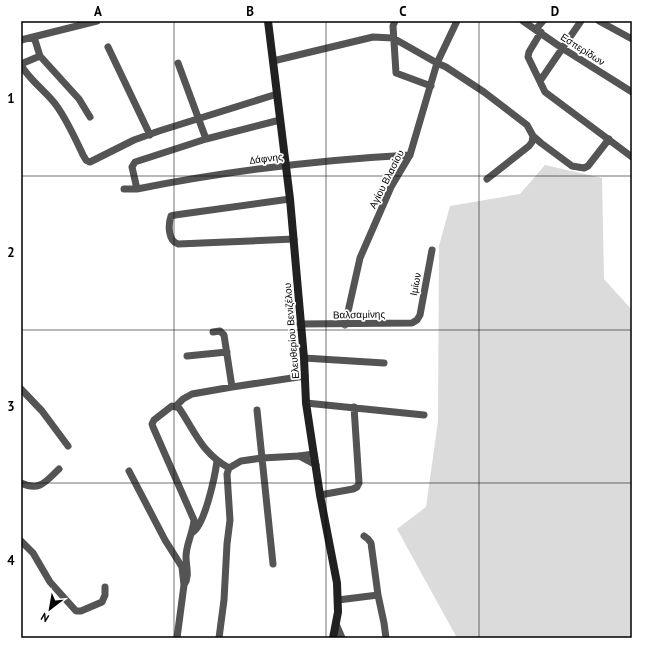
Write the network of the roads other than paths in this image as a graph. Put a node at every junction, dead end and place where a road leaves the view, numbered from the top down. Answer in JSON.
{"nodes":[{"id":1,"x":97,"y":21,"type":"edge"},
{"id":2,"x":268,"y":21,"type":"edge"},
{"id":3,"x":395,"y":21,"type":"edge"},
{"id":4,"x":457,"y":21,"type":"edge"},
{"id":5,"x":523,"y":21,"type":"edge"},
{"id":6,"x":544,"y":21,"type":"edge"},
{"id":7,"x":581,"y":21,"type":"edge"},
{"id":8,"x":599,"y":21,"type":"edge"},
{"id":9,"x":538,"y":31,"type":"junction"},
{"id":10,"x":34,"y":37,"type":"junction"},
{"id":11,"x":393,"y":38,"type":"junction"},
{"id":12,"x":632,"y":39,"type":"edge"},
{"id":13,"x":21,"y":40,"type":"edge"},
{"id":14,"x":108,"y":47,"type":"dead end"},
{"id":15,"x":562,"y":48,"type":"junction"},
{"id":16,"x":40,"y":56,"type":"junction"},
{"id":17,"x":273,"y":61,"type":"junction"},
{"id":18,"x":178,"y":63,"type":"dead end"},
{"id":19,"x":437,"y":63,"type":"junction"},
{"id":20,"x":21,"y":65,"type":"edge"},
{"id":21,"x":540,"y":81,"type":"junction"},
{"id":22,"x":431,"y":86,"type":"junction"},
{"id":23,"x":632,"y":92,"type":"edge"},
{"id":24,"x":277,"y":94,"type":"junction"},
{"id":25,"x":90,"y":117,"type":"dead end"},
{"id":26,"x":199,"y":119,"type":"junction"},
{"id":27,"x":280,"y":120,"type":"junction"},
{"id":28,"x":150,"y":134,"type":"junction"},
{"id":29,"x":533,"y":136,"type":"junction"},
{"id":30,"x":206,"y":139,"type":"junction"},
{"id":31,"x":609,"y":140,"type":"junction"},
{"id":32,"x":410,"y":155,"type":"junction"},
{"id":33,"x":632,"y":157,"type":"edge"},
{"id":34,"x":285,"y":166,"type":"junction"},
{"id":35,"x":487,"y":179,"type":"dead end"},
{"id":36,"x":124,"y":189,"type":"dead end"},
{"id":37,"x":137,"y":189,"type":"junction"},
{"id":38,"x":290,"y":199,"type":"junction"},
{"id":39,"x":294,"y":239,"type":"junction"},
{"id":40,"x":432,"y":250,"type":"dead end"},
{"id":41,"x":417,"y":320,"type":"joint"},
{"id":42,"x":300,"y":324,"type":"junction"},
{"id":43,"x":345,"y":324,"type":"junction"},
{"id":44,"x":213,"y":332,"type":"dead end"},
{"id":45,"x":227,"y":352,"type":"junction"},
{"id":46,"x":187,"y":356,"type":"dead end"},
{"id":47,"x":304,"y":358,"type":"junction"},
{"id":48,"x":384,"y":363,"type":"dead end"},
{"id":49,"x":305,"y":376,"type":"junction"},
{"id":50,"x":232,"y":387,"type":"junction"},
{"id":51,"x":21,"y":389,"type":"edge"},
{"id":52,"x":306,"y":403,"type":"junction"},
{"id":53,"x":176,"y":406,"type":"junction"},
{"id":54,"x":354,"y":407,"type":"junction"},
{"id":55,"x":257,"y":410,"type":"dead end"},
{"id":56,"x":424,"y":415,"type":"dead end"},
{"id":57,"x":68,"y":446,"type":"dead end"},
{"id":58,"x":314,"y":454,"type":"junction"},
{"id":59,"x":299,"y":456,"type":"junction"},
{"id":60,"x":262,"y":458,"type":"junction"},
{"id":61,"x":217,"y":461,"type":"junction"},
{"id":62,"x":316,"y":465,"type":"junction"},
{"id":63,"x":229,"y":468,"type":"junction"},
{"id":64,"x":59,"y":469,"type":"dead end"},
{"id":65,"x":130,"y":471,"type":"dead end"},
{"id":66,"x":21,"y":483,"type":"edge"},
{"id":67,"x":320,"y":495,"type":"junction"},
{"id":68,"x":191,"y":533,"type":"junction"},
{"id":69,"x":364,"y":536,"type":"dead end"},
{"id":70,"x":21,"y":541,"type":"edge"},
{"id":71,"x":273,"y":564,"type":"dead end"},
{"id":72,"x":184,"y":585,"type":"junction"},
{"id":73,"x":105,"y":587,"type":"dead end"},
{"id":74,"x":378,"y":596,"type":"junction"},
{"id":75,"x":338,"y":600,"type":"junction"},
{"id":76,"x":336,"y":624,"type":"junction"},
{"id":77,"x":177,"y":638,"type":"edge"},
{"id":78,"x":219,"y":638,"type":"edge"},
{"id":79,"x":333,"y":638,"type":"edge"},
{"id":80,"x":342,"y":638,"type":"edge"},
{"id":81,"x":386,"y":638,"type":"edge"}],
"edges":[{"from":1,"to":10,"type":"street"},
{"from":2,"to":17,"type":"street","name":"Ελευθερίου Βενιζέλου"},
{"from":3,"to":11,"type":"street"},
{"from":4,"to":19,"type":"street","name":"Αγίου Βλασίου"},
{"from":5,"to":9,"type":"street","name":"Εσπερίδων"},
{"from":6,"to":9,"type":"street"},
{"from":7,"to":15,"type":"street"},
{"from":8,"to":12,"type":"street"},
{"from":9,"to":15,"type":"street","name":"Εσπερίδων"},
{"from":9,"to":21,"type":"street"},
{"from":10,"to":13,"type":"street"},
{"from":10,"to":16,"type":"street"},
{"from":11,"to":17,"type":"street"},
{"from":11,"to":19,"type":"street"},
{"from":11,"to":22,"type":"street"},
{"from":14,"to":28,"type":"street"},
{"from":15,"to":21,"type":"street"},
{"from":15,"to":23,"type":"street","name":"Εσπερίδων"},
{"from":16,"to":20,"type":"street"},
{"from":16,"to":25,"type":"street"},
{"from":17,"to":24,"type":"street","name":"Ελευθερίου Βενιζέλου"},
{"from":18,"to":26,"type":"street"},
{"from":19,"to":22,"type":"street","name":"Αγίου Βλασίου"},
{"from":19,"to":29,"type":"street"},
{"from":20,"to":28,"type":"street"},
{"from":21,"to":31,"type":"street"},
{"from":22,"to":32,"type":"street","name":"Αγίου Βλασίου"},
{"from":24,"to":26,"type":"street"},
{"from":24,"to":27,"type":"street","name":"Ελευθερίου Βενιζέλου"},
{"from":26,"to":28,"type":"street"},
{"from":26,"to":30,"type":"street"},
{"from":27,"to":30,"type":"street"},
{"from":27,"to":34,"type":"street","name":"Ελευθερίου Βενιζέλου"},
{"from":29,"to":31,"type":"street"},
{"from":29,"to":35,"type":"street"},
{"from":30,"to":37,"type":"street"},
{"from":31,"to":33,"type":"street"},
{"from":32,"to":34,"type":"street","name":"Δάφνης"},
{"from":32,"to":43,"type":"street","name":"Αγίου Βλασίου"},
{"from":34,"to":37,"type":"street","name":"Δάφνης"},
{"from":34,"to":38,"type":"street","name":"Ελευθερίου Βενιζέλου"},
{"from":36,"to":37,"type":"street","name":"Δάφνης"},
{"from":38,"to":39,"type":"street","name":"Ελευθερίου Βενιζέλου"},
{"from":38,"to":39,"type":"street"},
{"from":39,"to":42,"type":"street","name":"Ελευθερίου Βενιζέλου"},
{"from":40,"to":41,"type":"street","name":"Ιμίων"},
{"from":41,"to":43,"type":"street","name":"Βαλσαμίνης"},
{"from":42,"to":43,"type":"street","name":"Βαλσαμίνης"},
{"from":42,"to":47,"type":"street","name":"Ελευθερίου Βενιζέλου"},
{"from":44,"to":45,"type":"street"},
{"from":45,"to":46,"type":"street"},
{"from":45,"to":50,"type":"street"},
{"from":47,"to":48,"type":"street"},
{"from":47,"to":49,"type":"street","name":"Ελευθερίου Βενιζέλου"},
{"from":49,"to":50,"type":"street"},
{"from":49,"to":52,"type":"street","name":"Ελευθερίου Βενιζέλου"},
{"from":50,"to":53,"type":"street"},
{"from":51,"to":57,"type":"street"},
{"from":52,"to":54,"type":"street"},
{"from":52,"to":58,"type":"street","name":"Ελευθερίου Βενιζέλου"},
{"from":53,"to":61,"type":"street"},
{"from":53,"to":68,"type":"street"},
{"from":54,"to":56,"type":"street"},
{"from":54,"to":67,"type":"street"},
{"from":55,"to":60,"type":"street"},
{"from":58,"to":59,"type":"street"},
{"from":58,"to":62,"type":"street","name":"Ελευθερίου Βενιζέλου"},
{"from":59,"to":60,"type":"street"},
{"from":59,"to":62,"type":"street"},
{"from":60,"to":63,"type":"street"},
{"from":60,"to":71,"type":"street"},
{"from":61,"to":63,"type":"street"},
{"from":61,"to":68,"type":"street"},
{"from":62,"to":67,"type":"street","name":"Ελευθερίου Βενιζέλου"},
{"from":63,"to":78,"type":"street"},
{"from":64,"to":66,"type":"street"},
{"from":65,"to":72,"type":"street"},
{"from":67,"to":75,"type":"street","name":"Ελευθερίου Βενιζέλου"},
{"from":68,"to":72,"type":"street"},
{"from":69,"to":74,"type":"street"},
{"from":70,"to":73,"type":"street"},
{"from":72,"to":77,"type":"street"},
{"from":74,"to":75,"type":"street"},
{"from":74,"to":81,"type":"street"},
{"from":75,"to":76,"type":"street","name":"Ελευθερίου Βενιζέλου"},
{"from":76,"to":79,"type":"street","name":"Ελευθερίου Βενιζέλου"},
{"from":76,"to":80,"type":"street"}]}
